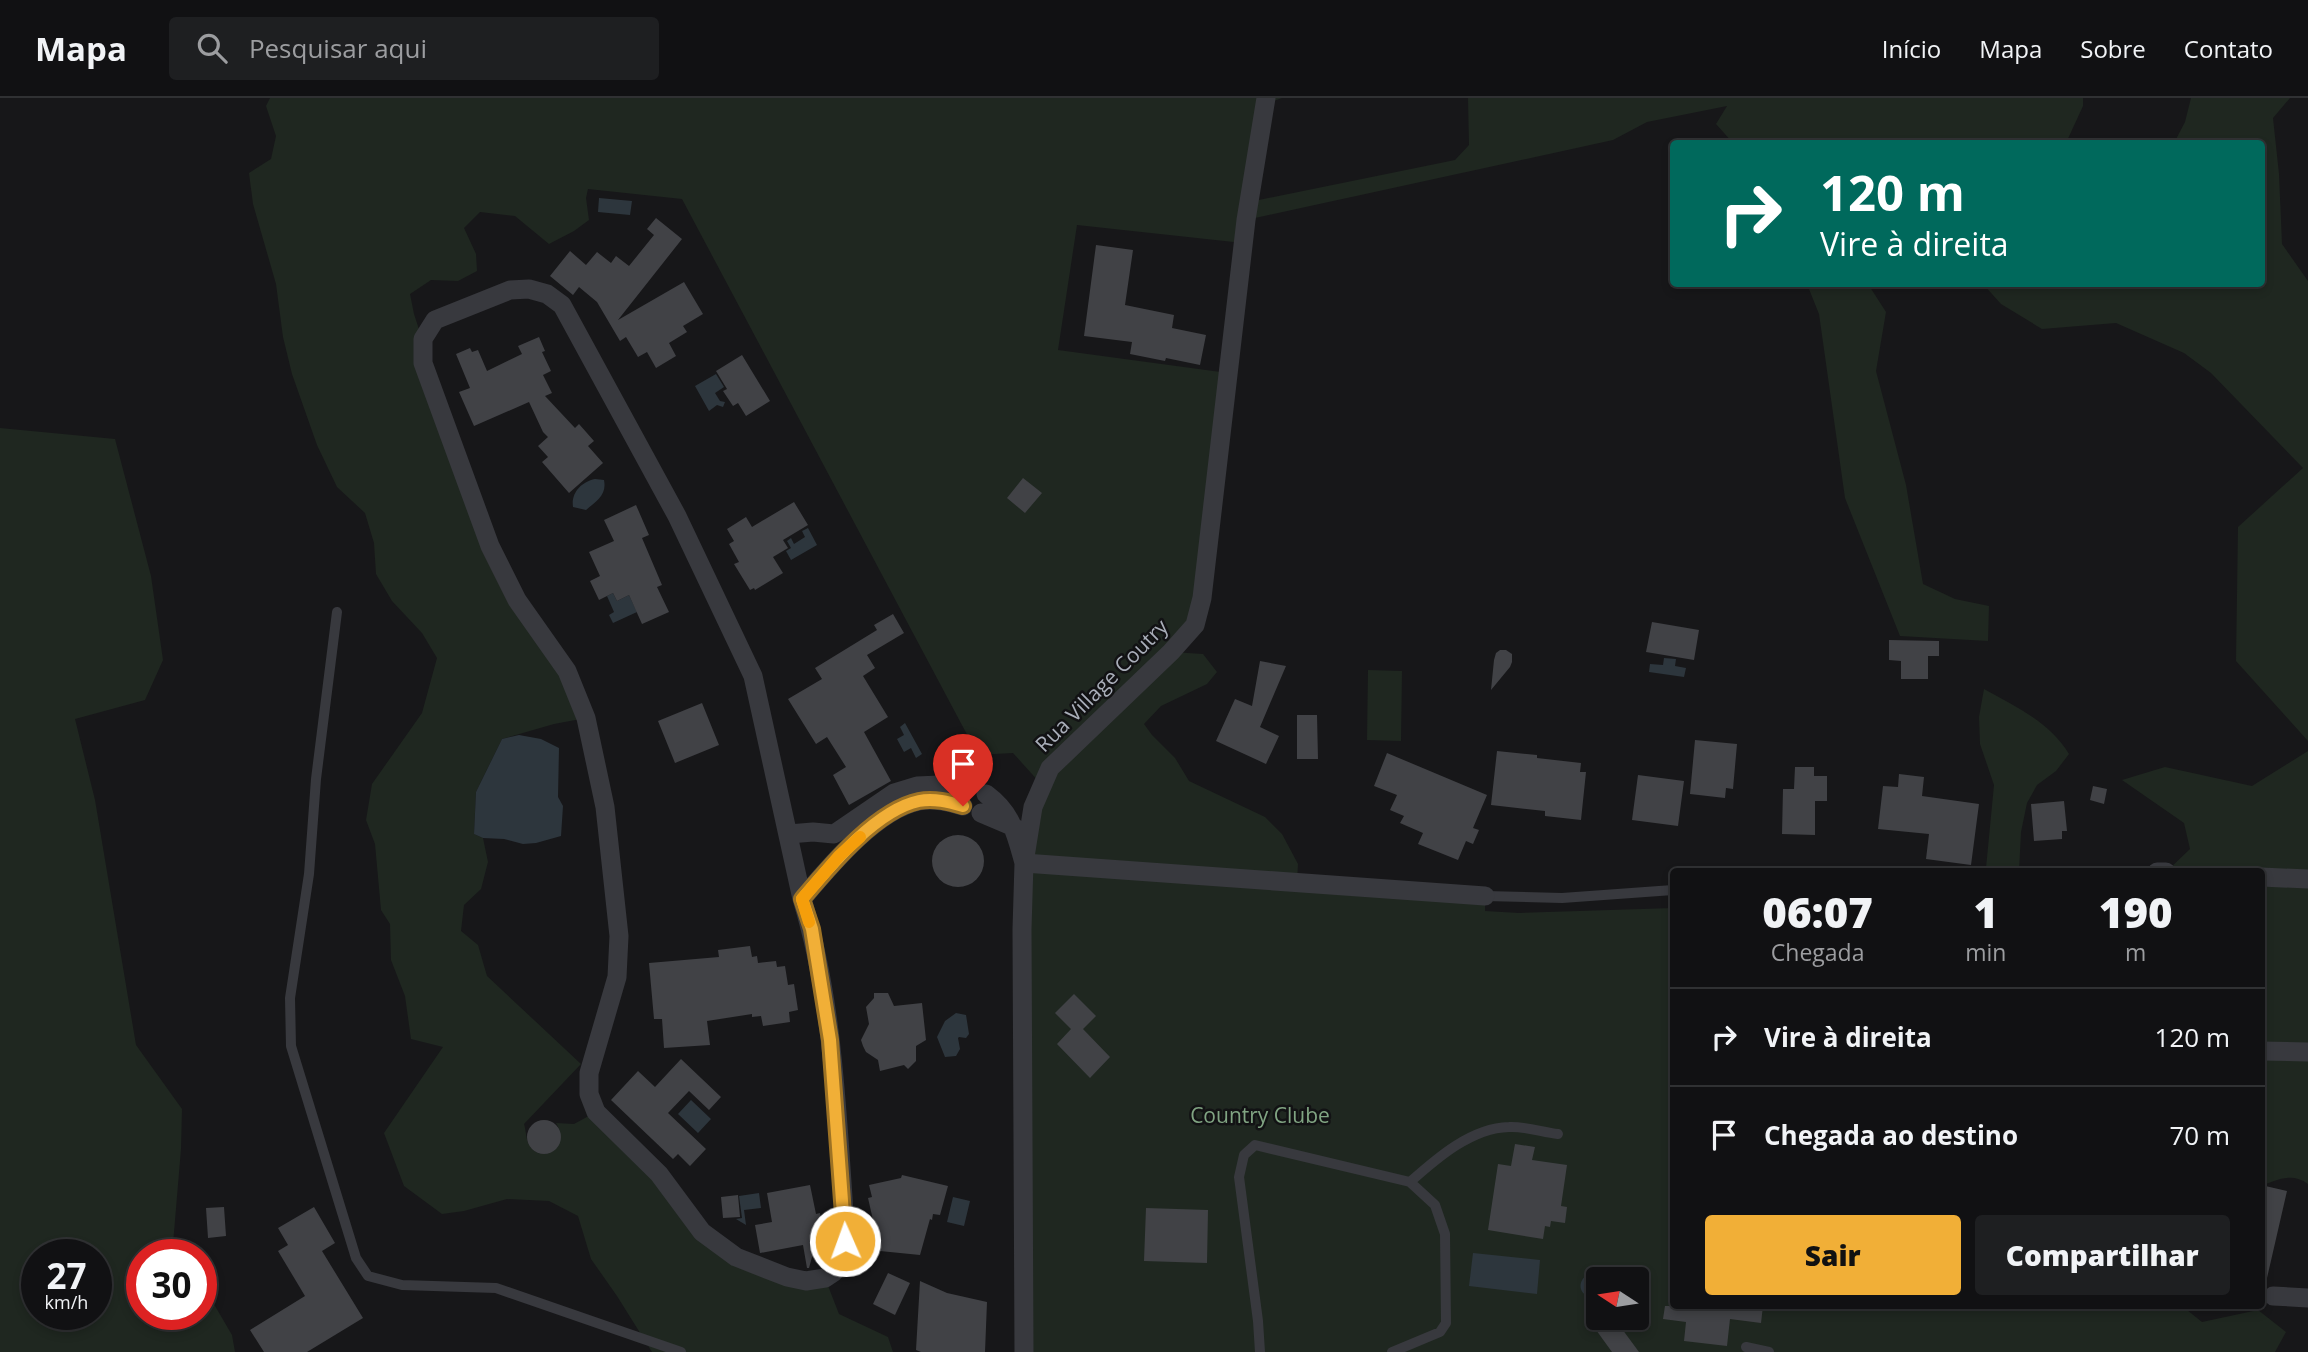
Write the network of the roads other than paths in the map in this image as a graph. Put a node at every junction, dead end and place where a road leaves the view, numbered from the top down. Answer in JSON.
{"nodes":[{"id":1,"x":1266,"y":98,"type":"edge"},
{"id":2,"x":337,"y":612,"type":"dead end"},
{"id":3,"x":973,"y":800,"type":"junction"},
{"id":4,"x":789,"y":834,"type":"junction"},
{"id":5,"x":1024,"y":863,"type":"junction"},
{"id":6,"x":2265,"y":877,"type":"edge"},
{"id":7,"x":2308,"y":879,"type":"edge"},
{"id":8,"x":1670,"y":890,"type":"edge"},
{"id":9,"x":1485,"y":896,"type":"joint"},
{"id":10,"x":802,"y":899,"type":"junction"},
{"id":11,"x":2265,"y":1051,"type":"edge"},
{"id":12,"x":2308,"y":1052,"type":"edge"},
{"id":13,"x":1558,"y":1134,"type":"dead end"},
{"id":14,"x":1409,"y":1182,"type":"junction"},
{"id":15,"x":2273,"y":1296,"type":"dead end"},
{"id":16,"x":2308,"y":1298,"type":"edge"},
{"id":17,"x":1746,"y":1348,"type":"dead end"},
{"id":18,"x":681,"y":1352,"type":"edge"},
{"id":19,"x":1024,"y":1352,"type":"edge"},
{"id":20,"x":1260,"y":1352,"type":"edge"},
{"id":21,"x":1392,"y":1352,"type":"edge"},
{"id":22,"x":1769,"y":1352,"type":"edge"}],
"edges":[{"from":1,"to":5,"type":"street","name":"Rua Village Coutry"},
{"from":2,"to":18,"type":"lane"},
{"from":3,"to":4,"type":"street"},
{"from":3,"to":5,"type":"street"},
{"from":3,"to":10,"type":"street"},
{"from":4,"to":10,"type":"street"},
{"from":4,"to":10,"type":"street"},
{"from":5,"to":9,"type":"street"},
{"from":5,"to":19,"type":"street","name":"Rua Village Coutry"},
{"from":6,"to":7,"type":"street"},
{"from":8,"to":9,"type":"lane"},
{"from":11,"to":12,"type":"street"},
{"from":13,"to":14,"type":"lane"},
{"from":14,"to":20,"type":"lane"},
{"from":14,"to":21,"type":"lane"},
{"from":15,"to":16,"type":"street"},
{"from":17,"to":22,"type":"lane"}]}
